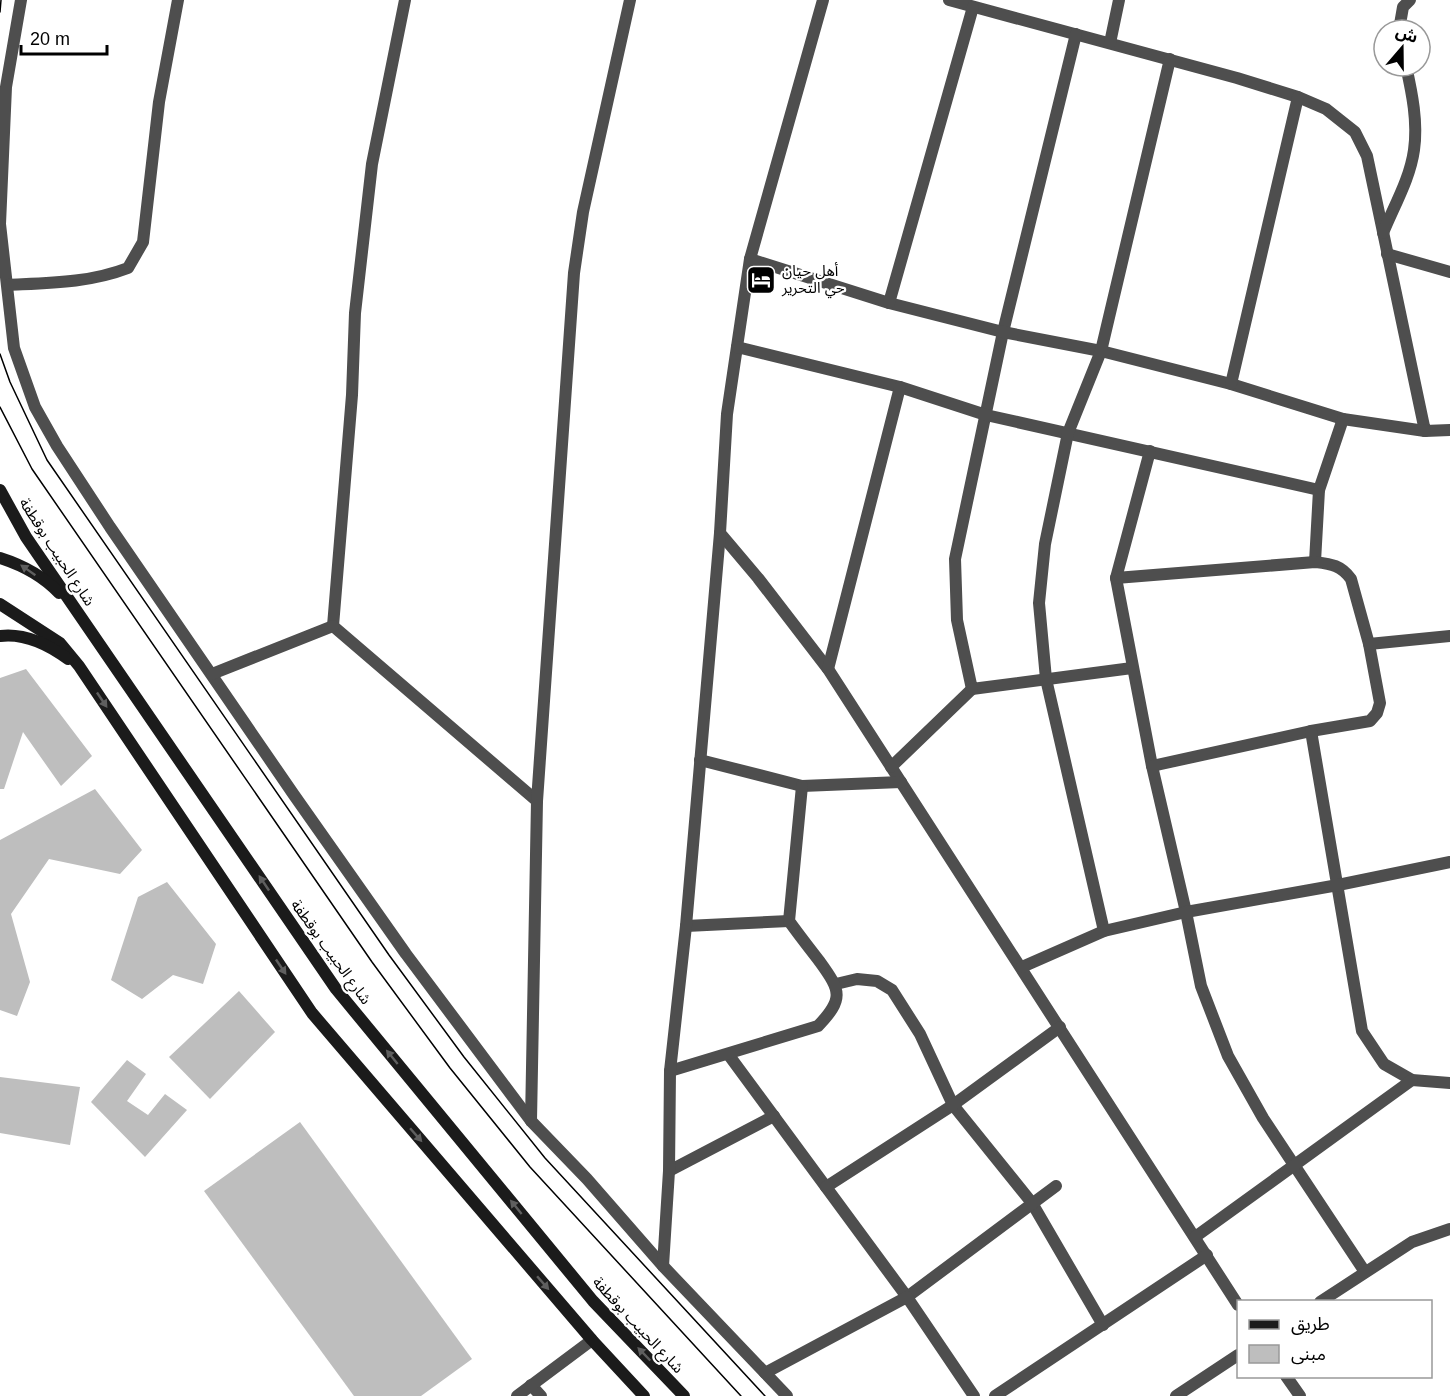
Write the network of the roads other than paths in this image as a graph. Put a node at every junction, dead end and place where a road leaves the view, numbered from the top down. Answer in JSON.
{"nodes":[{"id":1,"x":21,"y":0,"type":"edge"},
{"id":2,"x":178,"y":0,"type":"edge"},
{"id":3,"x":405,"y":0,"type":"edge"},
{"id":4,"x":630,"y":0,"type":"edge"},
{"id":5,"x":823,"y":0,"type":"edge"},
{"id":6,"x":950,"y":0,"type":"edge"},
{"id":7,"x":1119,"y":0,"type":"edge"},
{"id":8,"x":1410,"y":0,"type":"edge"},
{"id":9,"x":973,"y":7,"type":"junction"},
{"id":10,"x":1402,"y":18,"type":"edge"},
{"id":11,"x":1076,"y":34,"type":"junction"},
{"id":12,"x":1110,"y":43,"type":"junction"},
{"id":13,"x":1170,"y":59,"type":"junction"},
{"id":14,"x":1408,"y":78,"type":"edge"},
{"id":15,"x":1298,"y":97,"type":"junction"},
{"id":16,"x":1383,"y":233,"type":"junction"},
{"id":17,"x":1387,"y":254,"type":"junction"},
{"id":18,"x":750,"y":260,"type":"junction"},
{"id":19,"x":1450,"y":272,"type":"edge"},
{"id":20,"x":8,"y":285,"type":"junction"},
{"id":21,"x":890,"y":303,"type":"junction"},
{"id":22,"x":1003,"y":332,"type":"junction"},
{"id":23,"x":737,"y":347,"type":"junction"},
{"id":24,"x":1101,"y":351,"type":"junction"},
{"id":25,"x":1231,"y":384,"type":"junction"},
{"id":26,"x":900,"y":387,"type":"junction"},
{"id":27,"x":986,"y":415,"type":"junction"},
{"id":28,"x":1343,"y":419,"type":"junction"},
{"id":29,"x":1450,"y":430,"type":"edge"},
{"id":30,"x":1425,"y":431,"type":"junction"},
{"id":31,"x":1068,"y":433,"type":"junction"},
{"id":32,"x":1150,"y":451,"type":"junction"},
{"id":33,"x":0,"y":490,"type":"edge"},
{"id":34,"x":1319,"y":490,"type":"junction"},
{"id":35,"x":720,"y":533,"type":"junction"},
{"id":36,"x":0,"y":558,"type":"edge"},
{"id":37,"x":1315,"y":562,"type":"junction"},
{"id":38,"x":1116,"y":578,"type":"junction"},
{"id":39,"x":0,"y":604,"type":"edge"},
{"id":40,"x":83,"y":618,"type":"junction"},
{"id":41,"x":333,"y":626,"type":"junction"},
{"id":42,"x":0,"y":636,"type":"edge"},
{"id":43,"x":1450,"y":636,"type":"edge"},
{"id":44,"x":1369,"y":644,"type":"junction"},
{"id":45,"x":79,"y":666,"type":"junction"},
{"id":46,"x":1132,"y":668,"type":"junction"},
{"id":47,"x":828,"y":669,"type":"junction"},
{"id":48,"x":212,"y":674,"type":"junction"},
{"id":49,"x":1046,"y":679,"type":"junction"},
{"id":50,"x":972,"y":688,"type":"junction"},
{"id":51,"x":1311,"y":731,"type":"junction"},
{"id":52,"x":700,"y":760,"type":"junction"},
{"id":53,"x":1152,"y":766,"type":"junction"},
{"id":54,"x":891,"y":767,"type":"junction"},
{"id":55,"x":901,"y":782,"type":"junction"},
{"id":56,"x":802,"y":786,"type":"junction"},
{"id":57,"x":537,"y":801,"type":"junction"},
{"id":58,"x":1450,"y":862,"type":"edge"},
{"id":59,"x":1338,"y":885,"type":"junction"},
{"id":60,"x":1186,"y":912,"type":"junction"},
{"id":61,"x":789,"y":921,"type":"junction"},
{"id":62,"x":686,"y":926,"type":"junction"},
{"id":63,"x":1104,"y":931,"type":"junction"},
{"id":64,"x":1022,"y":968,"type":"junction"},
{"id":65,"x":836,"y":984,"type":"junction"},
{"id":66,"x":1060,"y":1027,"type":"junction"},
{"id":67,"x":728,"y":1054,"type":"junction"},
{"id":68,"x":670,"y":1071,"type":"junction"},
{"id":69,"x":1412,"y":1080,"type":"junction"},
{"id":70,"x":1450,"y":1083,"type":"edge"},
{"id":71,"x":953,"y":1105,"type":"junction"},
{"id":72,"x":774,"y":1116,"type":"junction"},
{"id":73,"x":531,"y":1121,"type":"junction"},
{"id":74,"x":1294,"y":1164,"type":"junction"},
{"id":75,"x":669,"y":1172,"type":"junction"},
{"id":76,"x":1056,"y":1186,"type":"dead end"},
{"id":77,"x":826,"y":1187,"type":"junction"},
{"id":78,"x":1032,"y":1203,"type":"junction"},
{"id":79,"x":1450,"y":1229,"type":"edge"},
{"id":80,"x":1195,"y":1237,"type":"junction"},
{"id":81,"x":1207,"y":1255,"type":"junction"},
{"id":82,"x":663,"y":1266,"type":"junction"},
{"id":83,"x":1365,"y":1272,"type":"junction"},
{"id":84,"x":907,"y":1297,"type":"junction"},
{"id":85,"x":1323,"y":1300,"type":"edge"},
{"id":86,"x":1237,"y":1302,"type":"edge"},
{"id":87,"x":1103,"y":1325,"type":"junction"},
{"id":88,"x":592,"y":1340,"type":"junction"},
{"id":89,"x":1237,"y":1356,"type":"edge"},
{"id":90,"x":765,"y":1373,"type":"junction"},
{"id":91,"x":1287,"y":1378,"type":"edge"},
{"id":92,"x":531,"y":1385,"type":"junction"},
{"id":93,"x":517,"y":1396,"type":"edge"},
{"id":94,"x":541,"y":1396,"type":"edge"},
{"id":95,"x":644,"y":1396,"type":"edge"},
{"id":96,"x":684,"y":1396,"type":"edge"},
{"id":97,"x":786,"y":1396,"type":"edge"},
{"id":98,"x":974,"y":1396,"type":"edge"},
{"id":99,"x":995,"y":1396,"type":"edge"},
{"id":100,"x":1176,"y":1396,"type":"edge"},
{"id":101,"x":1300,"y":1396,"type":"edge"}],
"edges":[{"from":1,"to":20,"type":"street"},
{"from":2,"to":20,"type":"street"},
{"from":3,"to":41,"type":"street"},
{"from":4,"to":57,"type":"street"},
{"from":5,"to":18,"type":"street"},
{"from":6,"to":9,"type":"street"},
{"from":7,"to":12,"type":"street"},
{"from":8,"to":10,"type":"street"},
{"from":9,"to":11,"type":"street"},
{"from":9,"to":21,"type":"street"},
{"from":11,"to":12,"type":"street"},
{"from":11,"to":22,"type":"street"},
{"from":12,"to":13,"type":"street"},
{"from":13,"to":15,"type":"street"},
{"from":13,"to":24,"type":"street"},
{"from":14,"to":16,"type":"street"},
{"from":15,"to":16,"type":"street"},
{"from":15,"to":25,"type":"street"},
{"from":16,"to":17,"type":"street"},
{"from":17,"to":19,"type":"street"},
{"from":17,"to":30,"type":"street"},
{"from":18,"to":21,"type":"street"},
{"from":18,"to":23,"type":"street"},
{"from":20,"to":48,"type":"street"},
{"from":21,"to":22,"type":"street"},
{"from":22,"to":24,"type":"street"},
{"from":22,"to":27,"type":"street"},
{"from":23,"to":26,"type":"street"},
{"from":23,"to":35,"type":"street"},
{"from":24,"to":25,"type":"street"},
{"from":24,"to":31,"type":"street"},
{"from":25,"to":28,"type":"street"},
{"from":26,"to":27,"type":"street"},
{"from":26,"to":47,"type":"street"},
{"from":27,"to":31,"type":"street"},
{"from":27,"to":50,"type":"street"},
{"from":28,"to":30,"type":"street"},
{"from":28,"to":34,"type":"street"},
{"from":29,"to":30,"type":"street"},
{"from":31,"to":32,"type":"street"},
{"from":31,"to":49,"type":"street"},
{"from":32,"to":34,"type":"street"},
{"from":32,"to":38,"type":"street"},
{"from":33,"to":40,"type":"main road","name":"شارع الحبيب بوقطفة"},
{"from":34,"to":37,"type":"street"},
{"from":35,"to":47,"type":"street"},
{"from":35,"to":52,"type":"street"},
{"from":40,"to":36,"type":"main road","one_way":true},
{"from":37,"to":38,"type":"street"},
{"from":37,"to":44,"type":"street"},
{"from":38,"to":46,"type":"street"},
{"from":39,"to":45,"type":"main road"},
{"from":96,"to":40,"type":"main road","name":"شارع الحبيب بوقطفة","one_way":true},
{"from":41,"to":48,"type":"street"},
{"from":41,"to":57,"type":"street"},
{"from":42,"to":45,"type":"main road"},
{"from":43,"to":44,"type":"street"},
{"from":44,"to":51,"type":"street"},
{"from":45,"to":88,"type":"main road","one_way":true},
{"from":46,"to":49,"type":"street"},
{"from":46,"to":53,"type":"street"},
{"from":47,"to":54,"type":"street"},
{"from":48,"to":73,"type":"street"},
{"from":49,"to":50,"type":"street"},
{"from":49,"to":63,"type":"street"},
{"from":50,"to":54,"type":"street"},
{"from":51,"to":53,"type":"street"},
{"from":51,"to":59,"type":"street"},
{"from":52,"to":56,"type":"street"},
{"from":52,"to":62,"type":"street"},
{"from":53,"to":60,"type":"street"},
{"from":54,"to":55,"type":"street"},
{"from":55,"to":56,"type":"street"},
{"from":55,"to":64,"type":"street"},
{"from":56,"to":61,"type":"street"},
{"from":57,"to":73,"type":"street"},
{"from":58,"to":59,"type":"street"},
{"from":59,"to":60,"type":"street"},
{"from":59,"to":69,"type":"street"},
{"from":60,"to":63,"type":"street"},
{"from":60,"to":74,"type":"street"},
{"from":61,"to":62,"type":"street"},
{"from":61,"to":65,"type":"street"},
{"from":62,"to":68,"type":"street"},
{"from":63,"to":64,"type":"street"},
{"from":64,"to":66,"type":"street"},
{"from":65,"to":67,"type":"street"},
{"from":65,"to":71,"type":"street"},
{"from":66,"to":71,"type":"street"},
{"from":66,"to":80,"type":"street"},
{"from":67,"to":68,"type":"street"},
{"from":67,"to":72,"type":"street"},
{"from":68,"to":75,"type":"street"},
{"from":69,"to":70,"type":"street"},
{"from":69,"to":74,"type":"street"},
{"from":71,"to":77,"type":"street"},
{"from":71,"to":78,"type":"street"},
{"from":72,"to":75,"type":"street"},
{"from":72,"to":77,"type":"street"},
{"from":73,"to":82,"type":"street"},
{"from":74,"to":80,"type":"street"},
{"from":74,"to":83,"type":"street"},
{"from":75,"to":82,"type":"street"},
{"from":76,"to":78,"type":"street"},
{"from":77,"to":84,"type":"street"},
{"from":78,"to":84,"type":"street"},
{"from":78,"to":87,"type":"street"},
{"from":79,"to":83,"type":"street"},
{"from":80,"to":81,"type":"street"},
{"from":81,"to":86,"type":"street"},
{"from":81,"to":87,"type":"street"},
{"from":82,"to":90,"type":"street"},
{"from":83,"to":85,"type":"street"},
{"from":84,"to":90,"type":"street"},
{"from":84,"to":98,"type":"street"},
{"from":87,"to":99,"type":"street"},
{"from":88,"to":92,"type":"street"},
{"from":88,"to":95,"type":"main road"},
{"from":89,"to":100,"type":"street"},
{"from":90,"to":97,"type":"street"},
{"from":91,"to":101,"type":"street"},
{"from":92,"to":93,"type":"street"},
{"from":92,"to":94,"type":"street"}]}
